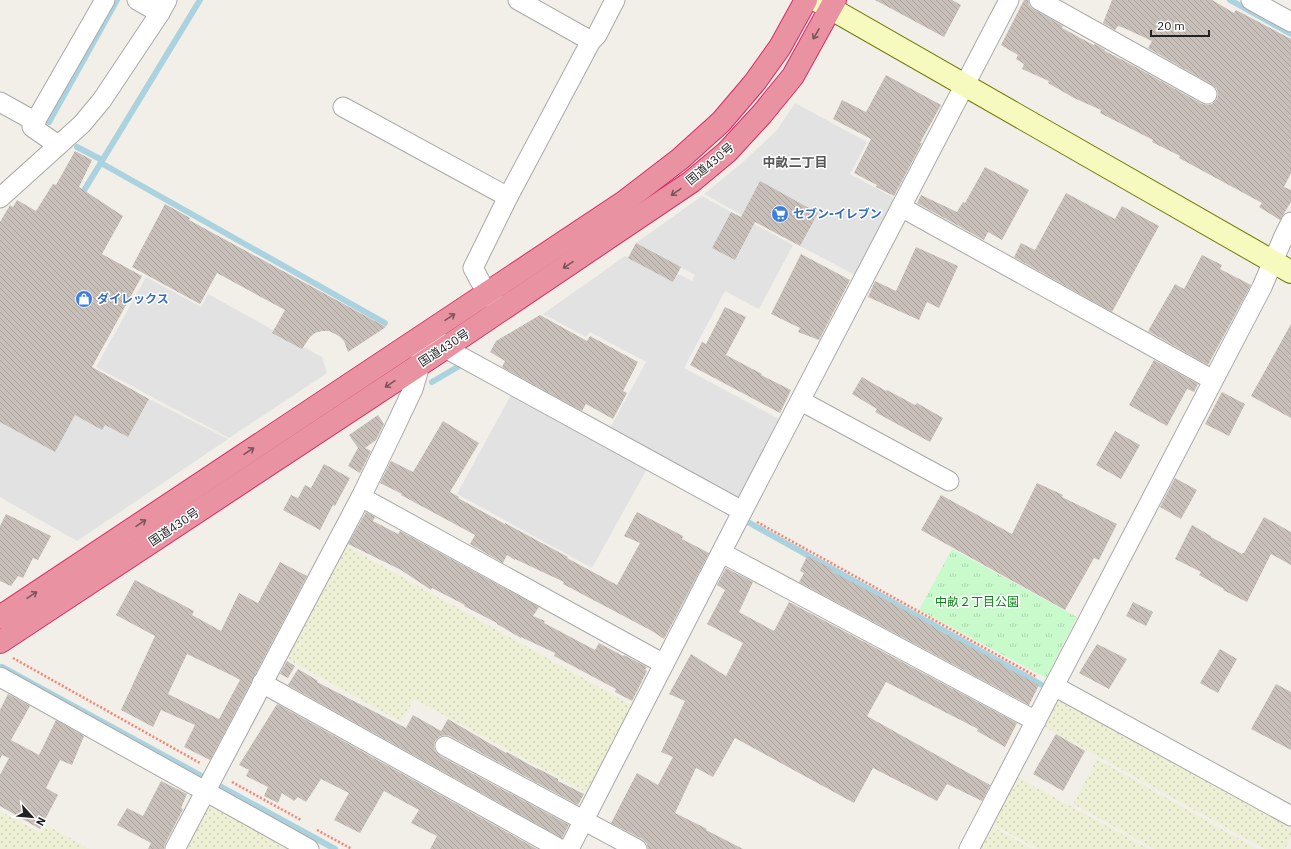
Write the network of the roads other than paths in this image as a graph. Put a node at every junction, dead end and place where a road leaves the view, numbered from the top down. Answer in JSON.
{"nodes":[{"id":1,"x":105,"y":0,"type":"edge"},
{"id":2,"x":138,"y":0,"type":"edge"},
{"id":3,"x":518,"y":0,"type":"edge"},
{"id":4,"x":616,"y":0,"type":"edge"},
{"id":5,"x":806,"y":0,"type":"edge"},
{"id":6,"x":1009,"y":0,"type":"edge"},
{"id":7,"x":1039,"y":0,"type":"edge"},
{"id":8,"x":1252,"y":0,"type":"edge"},
{"id":9,"x":827,"y":3,"type":"edge"},
{"id":10,"x":164,"y":6,"type":"edge"},
{"id":11,"x":1291,"y":22,"type":"edge"},
{"id":12,"x":591,"y":41,"type":"junction"},
{"id":13,"x":964,"y":85,"type":"junction"},
{"id":14,"x":1206,"y":94,"type":"dead end"},
{"id":15,"x":0,"y":102,"type":"edge"},
{"id":16,"x":343,"y":107,"type":"dead end"},
{"id":17,"x":36,"y":122,"type":"junction"},
{"id":18,"x":58,"y":145,"type":"junction"},
{"id":19,"x":508,"y":197,"type":"junction"},
{"id":20,"x":0,"y":198,"type":"edge"},
{"id":21,"x":901,"y":207,"type":"junction"},
{"id":22,"x":1291,"y":222,"type":"edge"},
{"id":23,"x":1272,"y":262,"type":"junction"},
{"id":24,"x":1291,"y":272,"type":"edge"},
{"id":25,"x":488,"y":292,"type":"junction"},
{"id":26,"x":500,"y":310,"type":"junction"},
{"id":27,"x":426,"y":333,"type":"junction"},
{"id":28,"x":445,"y":348,"type":"junction"},
{"id":29,"x":422,"y":362,"type":"junction"},
{"id":30,"x":1213,"y":380,"type":"junction"},
{"id":31,"x":801,"y":401,"type":"junction"},
{"id":32,"x":949,"y":481,"type":"dead end"},
{"id":33,"x":361,"y":497,"type":"junction"},
{"id":34,"x":742,"y":512,"type":"junction"},
{"id":35,"x":722,"y":553,"type":"junction"},
{"id":36,"x":0,"y":617,"type":"edge"},
{"id":37,"x":4,"y":648,"type":"edge"},
{"id":38,"x":664,"y":664,"type":"junction"},
{"id":39,"x":0,"y":677,"type":"edge"},
{"id":40,"x":262,"y":683,"type":"junction"},
{"id":41,"x":1054,"y":686,"type":"junction"},
{"id":42,"x":1036,"y":721,"type":"junction"},
{"id":43,"x":445,"y":746,"type":"dead end"},
{"id":44,"x":211,"y":782,"type":"junction"},
{"id":45,"x":1291,"y":816,"type":"edge"},
{"id":46,"x":584,"y":820,"type":"junction"},
{"id":47,"x":175,"y":849,"type":"edge"},
{"id":48,"x":309,"y":849,"type":"edge"},
{"id":49,"x":560,"y":849,"type":"edge"},
{"id":50,"x":569,"y":849,"type":"edge"},
{"id":51,"x":637,"y":849,"type":"edge"},
{"id":52,"x":969,"y":849,"type":"edge"}],
"edges":[{"from":1,"to":17,"type":"street"},
{"from":2,"to":10,"type":"street"},
{"from":3,"to":12,"type":"street"},
{"from":4,"to":12,"type":"street"},
{"from":5,"to":25,"type":"highway","name":"国道430号"},
{"from":6,"to":13,"type":"street"},
{"from":7,"to":14,"type":"street"},
{"from":8,"to":11,"type":"street"},
{"from":9,"to":13,"type":"street"},
{"from":9,"to":26,"type":"highway","name":"国道430号","one_way":true},
{"from":10,"to":18,"type":"street"},
{"from":12,"to":19,"type":"street"},
{"from":13,"to":21,"type":"street"},
{"from":13,"to":23,"type":"street"},
{"from":15,"to":17,"type":"street"},
{"from":16,"to":19,"type":"street"},
{"from":17,"to":18,"type":"street"},
{"from":18,"to":20,"type":"street"},
{"from":19,"to":25,"type":"street"},
{"from":21,"to":30,"type":"street"},
{"from":21,"to":31,"type":"street"},
{"from":22,"to":23,"type":"street"},
{"from":23,"to":24,"type":"street"},
{"from":23,"to":30,"type":"street"},
{"from":25,"to":26,"type":"street"},
{"from":27,"to":25,"type":"highway","name":"国道430号","one_way":true},
{"from":26,"to":28,"type":"highway","name":"国道430号"},
{"from":27,"to":28,"type":"street"},
{"from":27,"to":29,"type":"street"},
{"from":36,"to":27,"type":"highway","name":"国道430号","one_way":true},
{"from":28,"to":29,"type":"highway","name":"国道430号"},
{"from":28,"to":34,"type":"street"},
{"from":29,"to":33,"type":"street"},
{"from":29,"to":37,"type":"highway","name":"国道430号","one_way":true},
{"from":30,"to":41,"type":"street"},
{"from":31,"to":32,"type":"street"},
{"from":31,"to":34,"type":"street"},
{"from":33,"to":38,"type":"street"},
{"from":33,"to":40,"type":"street"},
{"from":34,"to":35,"type":"street"},
{"from":35,"to":38,"type":"street"},
{"from":35,"to":42,"type":"street"},
{"from":38,"to":46,"type":"street"},
{"from":39,"to":44,"type":"street"},
{"from":40,"to":44,"type":"street"},
{"from":40,"to":49,"type":"street"},
{"from":41,"to":42,"type":"street"},
{"from":41,"to":45,"type":"street"},
{"from":42,"to":52,"type":"street"},
{"from":43,"to":46,"type":"street"},
{"from":44,"to":47,"type":"street"},
{"from":44,"to":48,"type":"street"},
{"from":46,"to":50,"type":"street"},
{"from":46,"to":51,"type":"street"}]}
